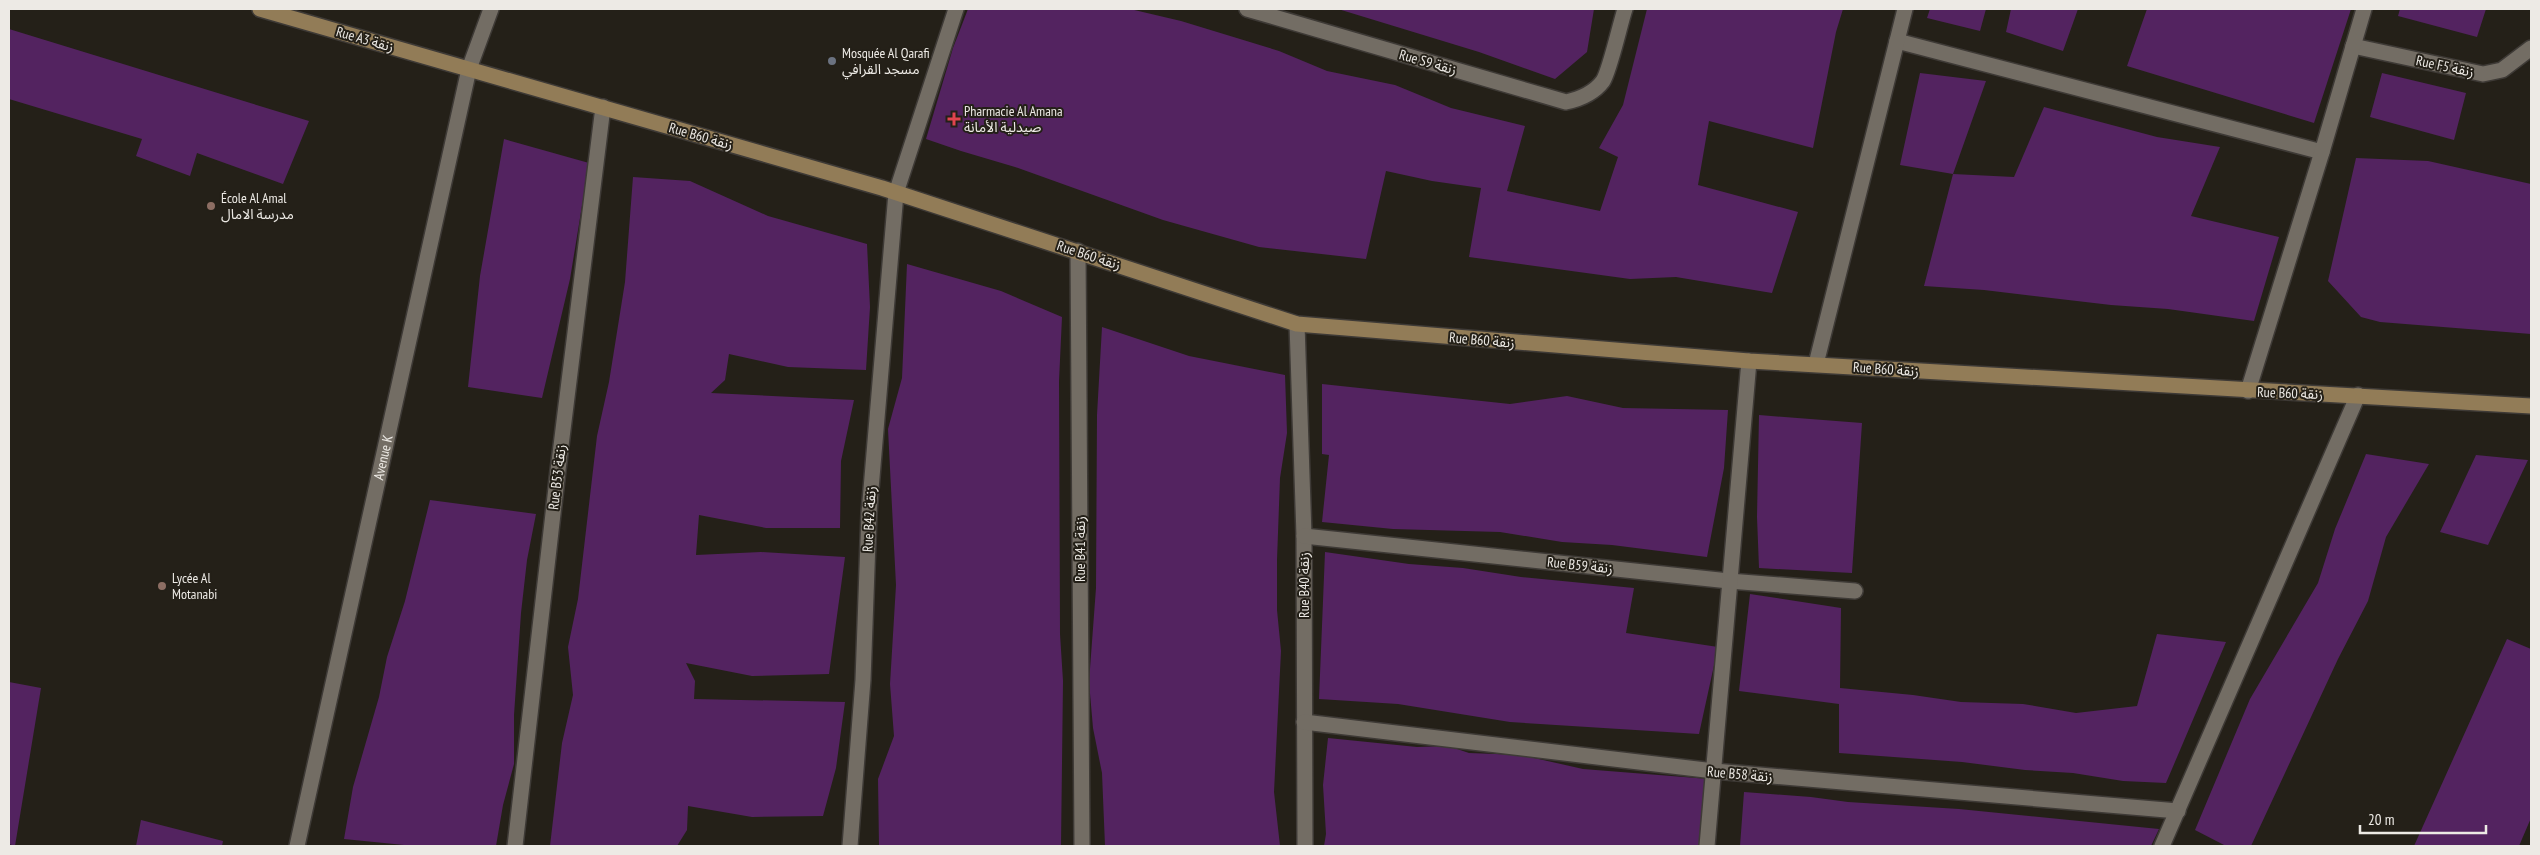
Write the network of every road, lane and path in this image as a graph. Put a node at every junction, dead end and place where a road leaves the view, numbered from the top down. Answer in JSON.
{"nodes":[{"id":1,"x":260,"y":9,"type":"edge"},
{"id":2,"x":491,"y":9,"type":"edge"},
{"id":3,"x":956,"y":9,"type":"edge"},
{"id":4,"x":1246,"y":9,"type":"edge"},
{"id":5,"x":1625,"y":9,"type":"edge"},
{"id":6,"x":1905,"y":9,"type":"edge"},
{"id":7,"x":2364,"y":9,"type":"edge"},
{"id":8,"x":1897,"y":41,"type":"junction"},
{"id":9,"x":2353,"y":46,"type":"junction"},
{"id":10,"x":2531,"y":48,"type":"edge"},
{"id":11,"x":469,"y":69,"type":"junction"},
{"id":12,"x":603,"y":107,"type":"junction"},
{"id":13,"x":2322,"y":152,"type":"junction"},
{"id":14,"x":896,"y":193,"type":"junction"},
{"id":15,"x":1078,"y":251,"type":"junction"},
{"id":16,"x":1298,"y":324,"type":"junction"},
{"id":17,"x":1749,"y":361,"type":"junction"},
{"id":18,"x":1816,"y":364,"type":"junction"},
{"id":19,"x":2248,"y":392,"type":"junction"},
{"id":20,"x":2358,"y":395,"type":"junction"},
{"id":21,"x":2531,"y":406,"type":"edge"},
{"id":22,"x":1304,"y":536,"type":"junction"},
{"id":23,"x":1729,"y":581,"type":"junction"},
{"id":24,"x":1855,"y":591,"type":"dead end"},
{"id":25,"x":1304,"y":722,"type":"junction"},
{"id":26,"x":1714,"y":772,"type":"junction"},
{"id":27,"x":2178,"y":811,"type":"junction"},
{"id":28,"x":297,"y":846,"type":"edge"},
{"id":29,"x":516,"y":846,"type":"edge"},
{"id":30,"x":850,"y":846,"type":"edge"},
{"id":31,"x":1082,"y":846,"type":"edge"},
{"id":32,"x":1305,"y":846,"type":"edge"},
{"id":33,"x":1708,"y":846,"type":"edge"},
{"id":34,"x":2162,"y":846,"type":"edge"}],
"edges":[{"from":1,"to":11,"type":"street","name":"Rue A3 زنقة"},
{"from":2,"to":11,"type":"street","name":"Avenue K"},
{"from":3,"to":14,"type":"street","name":"Rue B42 زنقة"},
{"from":4,"to":5,"type":"street","name":"Rue S9 زنقة"},
{"from":6,"to":8,"type":"street"},
{"from":7,"to":9,"type":"street"},
{"from":8,"to":13,"type":"street"},
{"from":8,"to":18,"type":"street"},
{"from":9,"to":10,"type":"street","name":"Rue F5 زنقة"},
{"from":9,"to":13,"type":"street"},
{"from":11,"to":12,"type":"street","name":"Rue B60 زنقة"},
{"from":11,"to":28,"type":"street","name":"Avenue K"},
{"from":12,"to":14,"type":"street","name":"Rue B60 زنقة"},
{"from":12,"to":29,"type":"street","name":"Rue B53 زنقة"},
{"from":13,"to":19,"type":"street"},
{"from":14,"to":15,"type":"street","name":"Rue B60 زنقة"},
{"from":14,"to":30,"type":"street","name":"Rue B42 زنقة"},
{"from":15,"to":16,"type":"street","name":"Rue B60 زنقة"},
{"from":15,"to":31,"type":"street","name":"Rue B41 زنقة"},
{"from":16,"to":17,"type":"street","name":"Rue B60 زنقة"},
{"from":16,"to":22,"type":"street","name":"Rue B40 زنقة"},
{"from":17,"to":18,"type":"street","name":"Rue B60 زنقة"},
{"from":17,"to":23,"type":"street"},
{"from":18,"to":19,"type":"street","name":"Rue B60 زنقة"},
{"from":19,"to":20,"type":"street","name":"Rue B60 زنقة"},
{"from":20,"to":21,"type":"street","name":"Rue B60 زنقة"},
{"from":20,"to":27,"type":"street"},
{"from":22,"to":23,"type":"street","name":"Rue B59 زنقة"},
{"from":22,"to":25,"type":"street","name":"Rue B40 زنقة"},
{"from":23,"to":24,"type":"street","name":"Rue B59 زنقة"},
{"from":23,"to":26,"type":"street"},
{"from":25,"to":26,"type":"street","name":"Rue B58 زنقة"},
{"from":25,"to":32,"type":"street","name":"Rue B40 زنقة"},
{"from":26,"to":27,"type":"street","name":"Rue B58 زنقة"},
{"from":26,"to":33,"type":"street"},
{"from":27,"to":34,"type":"street"}]}
